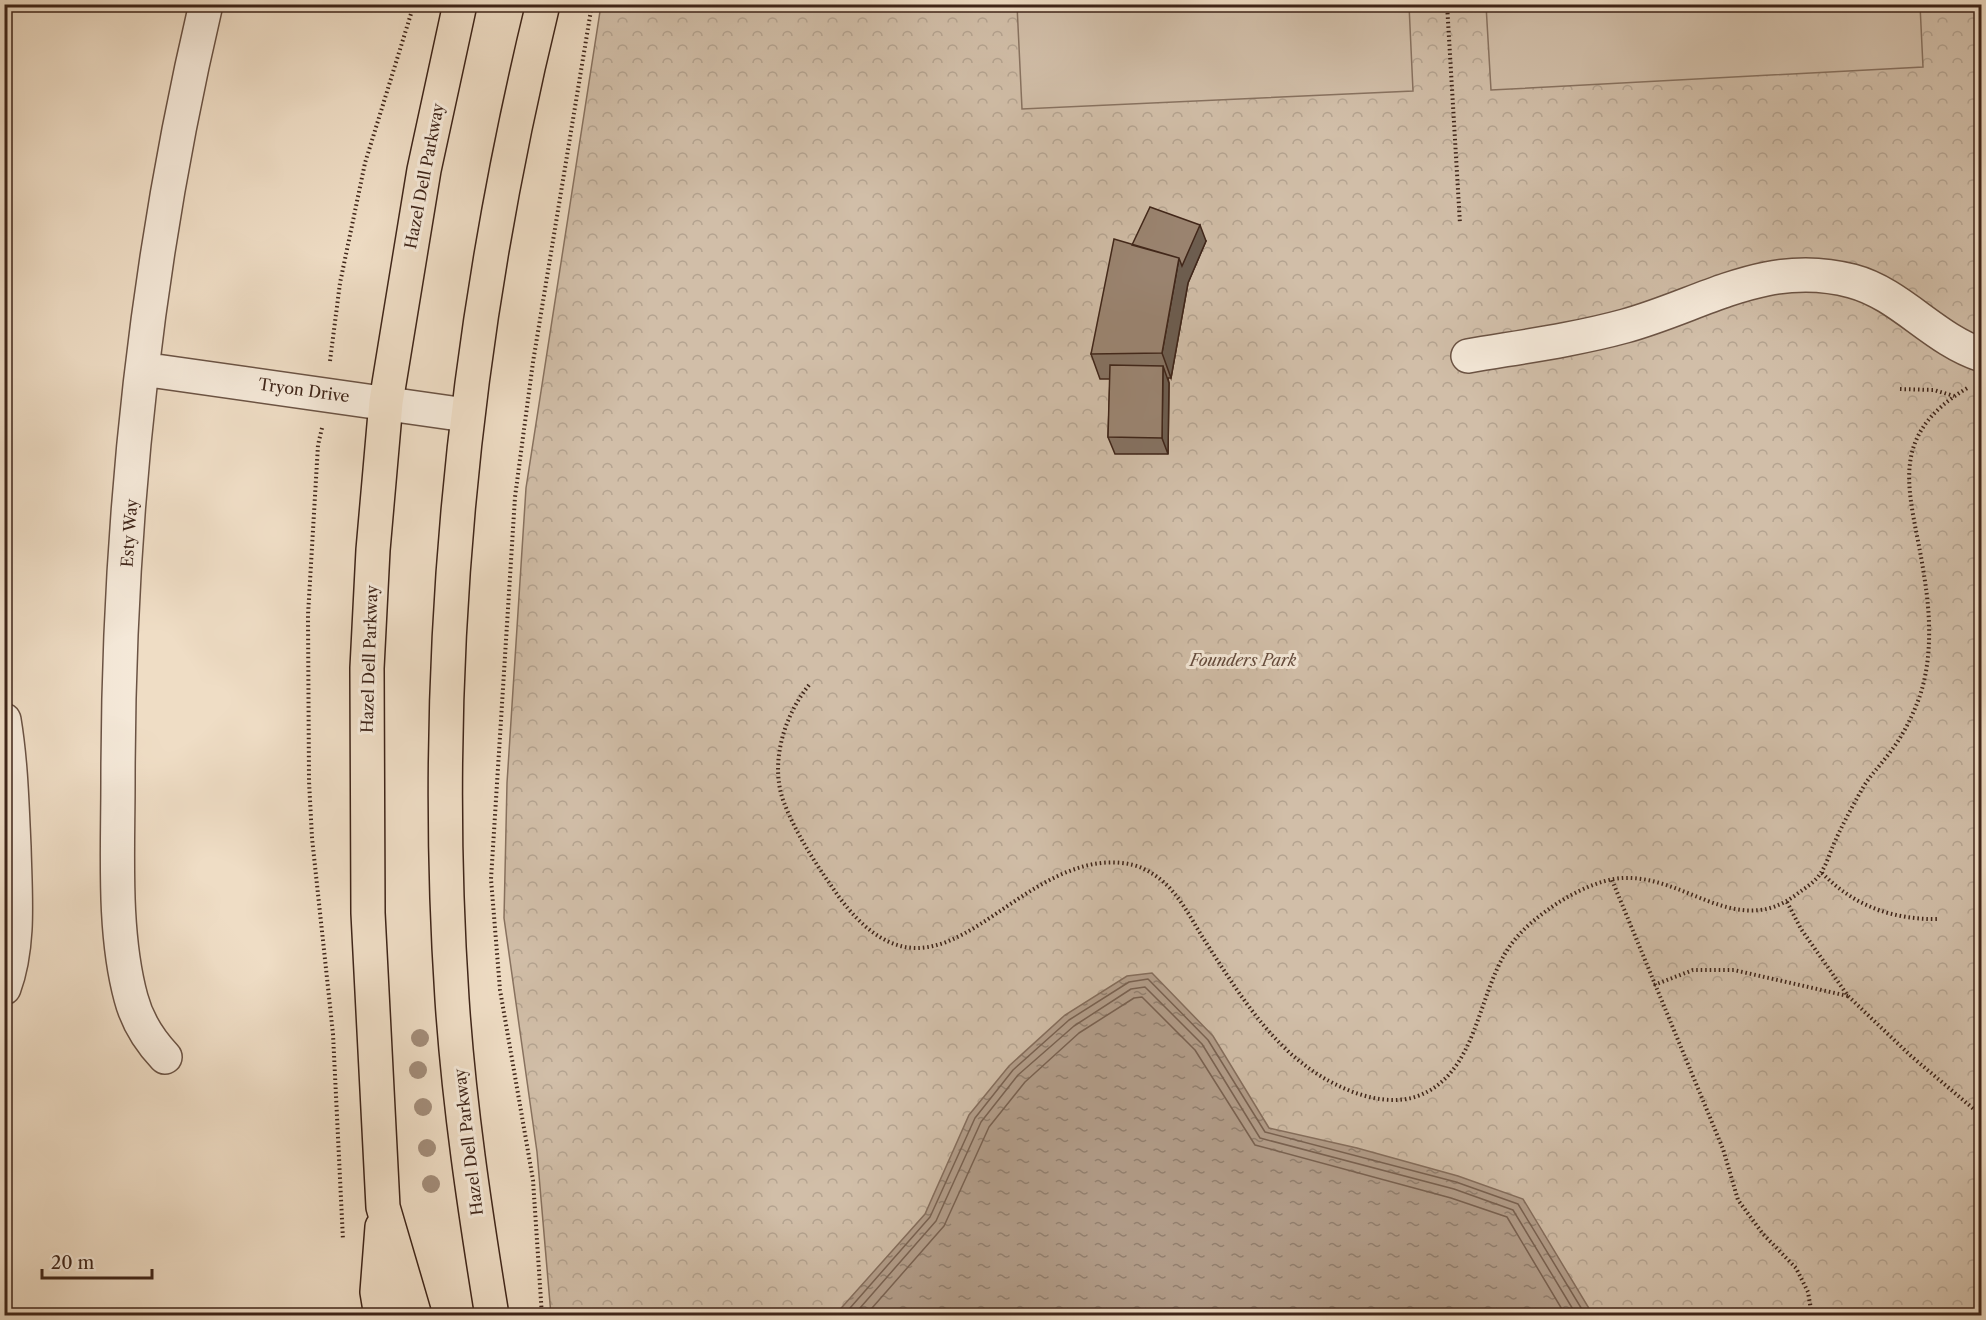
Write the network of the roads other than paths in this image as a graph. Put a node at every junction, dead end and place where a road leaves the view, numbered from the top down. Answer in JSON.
{"nodes":[{"id":1,"x":206,"y":4,"type":"edge"},
{"id":2,"x":460,"y":4,"type":"edge"},
{"id":3,"x":543,"y":4,"type":"edge"},
{"id":4,"x":1468,"y":356,"type":"dead end"},
{"id":5,"x":142,"y":369,"type":"junction"},
{"id":6,"x":1977,"y":370,"type":"edge"},
{"id":7,"x":386,"y":402,"type":"junction"},
{"id":8,"x":466,"y":415,"type":"junction"},
{"id":9,"x":4,"y":720,"type":"edge"},
{"id":10,"x":4,"y":988,"type":"edge"},
{"id":11,"x":165,"y":1057,"type":"dead end"},
{"id":12,"x":383,"y":1207,"type":"junction"},
{"id":13,"x":381,"y":1316,"type":"edge"},
{"id":14,"x":415,"y":1316,"type":"edge"},
{"id":15,"x":492,"y":1316,"type":"edge"}],
"edges":[{"from":1,"to":5,"type":"street","name":"Esty Way"},
{"from":2,"to":7,"type":"main road","name":"Hazel Dell Parkway"},
{"from":3,"to":8,"type":"main road","name":"Hazel Dell Parkway"},
{"from":4,"to":6,"type":"street"},
{"from":5,"to":7,"type":"street","name":"Tryon Drive"},
{"from":5,"to":11,"type":"street","name":"Esty Way"},
{"from":7,"to":8,"type":"street","name":"Tryon Drive"},
{"from":7,"to":12,"type":"main road","name":"Hazel Dell Parkway"},
{"from":8,"to":15,"type":"main road","name":"Hazel Dell Parkway"},
{"from":9,"to":10,"type":"street"},
{"from":12,"to":13,"type":"main road"},
{"from":12,"to":14,"type":"main road","name":"Hazel Dell Parkway"}]}
